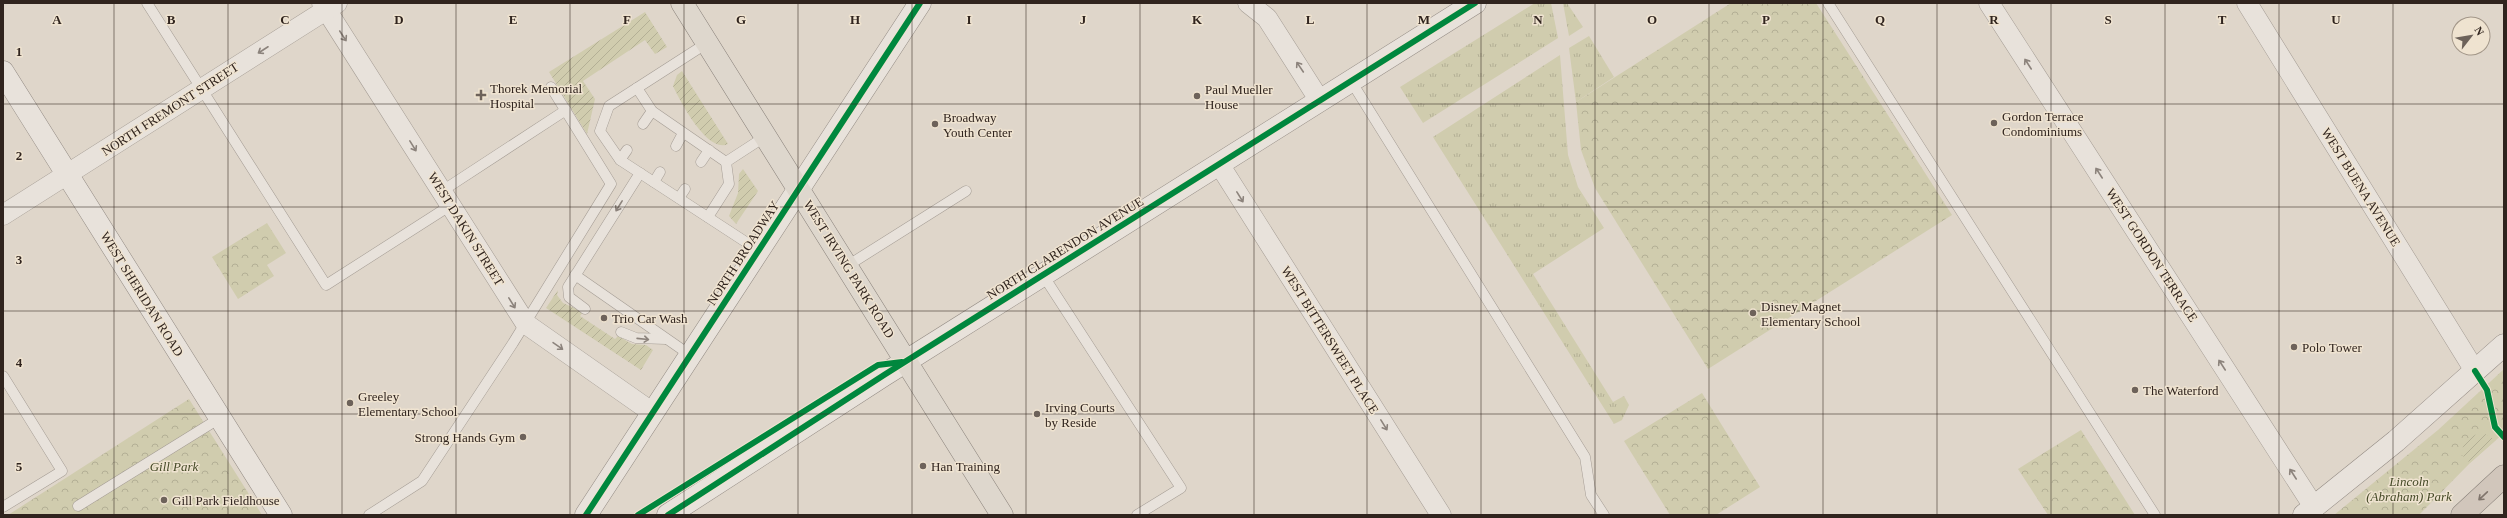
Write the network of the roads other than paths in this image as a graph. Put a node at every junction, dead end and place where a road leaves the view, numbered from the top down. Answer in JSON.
{"nodes":[{"id":1,"x":147,"y":3,"type":"edge"},
{"id":2,"x":682,"y":3,"type":"edge"},
{"id":3,"x":920,"y":3,"type":"edge"},
{"id":4,"x":1248,"y":3,"type":"edge"},
{"id":5,"x":1475,"y":3,"type":"edge"},
{"id":6,"x":1828,"y":3,"type":"edge"},
{"id":7,"x":1989,"y":3,"type":"edge"},
{"id":8,"x":2247,"y":3,"type":"edge"},
{"id":9,"x":328,"y":5,"type":"edge"},
{"id":10,"x":707,"y":43,"type":"junction"},
{"id":11,"x":3,"y":72,"type":"edge"},
{"id":12,"x":1351,"y":81,"type":"junction"},
{"id":13,"x":551,"y":87,"type":"dead end"},
{"id":14,"x":637,"y":88,"type":"junction"},
{"id":15,"x":201,"y":89,"type":"junction"},
{"id":16,"x":1320,"y":101,"type":"junction"},
{"id":17,"x":566,"y":110,"type":"junction"},
{"id":18,"x":652,"y":111,"type":"junction"},
{"id":19,"x":643,"y":124,"type":"dead end"},
{"id":20,"x":684,"y":133,"type":"junction"},
{"id":21,"x":766,"y":136,"type":"junction"},
{"id":22,"x":676,"y":146,"type":"dead end"},
{"id":23,"x":627,"y":150,"type":"dead end"},
{"id":24,"x":709,"y":150,"type":"junction"},
{"id":25,"x":620,"y":160,"type":"junction"},
{"id":26,"x":701,"y":162,"type":"dead end"},
{"id":27,"x":726,"y":162,"type":"junction"},
{"id":28,"x":1219,"y":164,"type":"junction"},
{"id":29,"x":660,"y":172,"type":"dead end"},
{"id":30,"x":640,"y":173,"type":"junction"},
{"id":31,"x":67,"y":174,"type":"junction"},
{"id":32,"x":654,"y":182,"type":"junction"},
{"id":33,"x":798,"y":187,"type":"junction"},
{"id":34,"x":685,"y":189,"type":"dead end"},
{"id":35,"x":966,"y":192,"type":"dead end"},
{"id":36,"x":446,"y":198,"type":"junction"},
{"id":37,"x":679,"y":198,"type":"junction"},
{"id":38,"x":3,"y":215,"type":"edge"},
{"id":39,"x":708,"y":217,"type":"junction"},
{"id":40,"x":758,"y":250,"type":"junction"},
{"id":41,"x":847,"y":266,"type":"junction"},
{"id":42,"x":575,"y":275,"type":"junction"},
{"id":43,"x":1043,"y":275,"type":"junction"},
{"id":44,"x":585,"y":309,"type":"dead end"},
{"id":45,"x":526,"y":324,"type":"junction"},
{"id":46,"x":621,"y":332,"type":"dead end"},
{"id":47,"x":666,"y":339,"type":"junction"},
{"id":48,"x":2504,"y":345,"type":"edge"},
{"id":49,"x":690,"y":356,"type":"junction"},
{"id":50,"x":906,"y":361,"type":"junction"},
{"id":51,"x":2475,"y":371,"type":"junction"},
{"id":52,"x":3,"y":376,"type":"edge"},
{"id":53,"x":653,"y":413,"type":"junction"},
{"id":54,"x":220,"y":418,"type":"junction"},
{"id":55,"x":2504,"y":476,"type":"edge"},
{"id":56,"x":78,"y":506,"type":"dead end"},
{"id":57,"x":3,"y":507,"type":"edge"},
{"id":58,"x":2309,"y":511,"type":"edge"},
{"id":59,"x":281,"y":515,"type":"edge"},
{"id":60,"x":369,"y":515,"type":"edge"},
{"id":61,"x":586,"y":515,"type":"edge"},
{"id":62,"x":668,"y":515,"type":"edge"},
{"id":63,"x":1002,"y":515,"type":"edge"},
{"id":64,"x":1137,"y":515,"type":"edge"},
{"id":65,"x":1441,"y":515,"type":"edge"},
{"id":66,"x":1604,"y":515,"type":"edge"},
{"id":67,"x":2155,"y":515,"type":"edge"},
{"id":68,"x":2462,"y":515,"type":"edge"}],
"edges":[{"from":1,"to":15,"type":"lane"},
{"from":2,"to":10,"type":"main road","name":"WEST IRVING PARK ROAD"},
{"from":3,"to":33,"type":"street","name":"NORTH BROADWAY"},
{"from":16,"to":4,"type":"street","one_way":true},
{"from":5,"to":12,"type":"street","name":"NORTH CLARENDON AVENUE"},
{"from":6,"to":67,"type":"lane"},
{"from":58,"to":7,"type":"street","name":"WEST GORDON TERRACE","one_way":true},
{"from":8,"to":51,"type":"street","name":"WEST BUENA AVENUE"},
{"from":9,"to":15,"type":"street","name":"NORTH FREMONT STREET","one_way":true},
{"from":9,"to":36,"type":"street","name":"WEST DAKIN STREET","one_way":true},
{"from":10,"to":14,"type":"lane"},
{"from":10,"to":21,"type":"main road","name":"WEST IRVING PARK ROAD"},
{"from":11,"to":31,"type":"street","name":"WEST SHERIDAN ROAD"},
{"from":12,"to":16,"type":"street","name":"NORTH CLARENDON AVENUE"},
{"from":12,"to":66,"type":"lane"},
{"from":13,"to":17,"type":"lane"},
{"from":14,"to":18,"type":"lane"},
{"from":14,"to":25,"type":"lane"},
{"from":15,"to":31,"type":"street","name":"NORTH FREMONT STREET"},
{"from":15,"to":36,"type":"lane"},
{"from":16,"to":28,"type":"street","name":"NORTH CLARENDON AVENUE"},
{"from":17,"to":36,"type":"lane"},
{"from":17,"to":45,"type":"lane"},
{"from":18,"to":19,"type":"lane"},
{"from":18,"to":20,"type":"lane"},
{"from":20,"to":22,"type":"lane"},
{"from":20,"to":24,"type":"lane"},
{"from":21,"to":27,"type":"lane"},
{"from":21,"to":33,"type":"main road","name":"WEST IRVING PARK ROAD"},
{"from":23,"to":25,"type":"lane"},
{"from":24,"to":26,"type":"lane"},
{"from":24,"to":27,"type":"lane"},
{"from":25,"to":30,"type":"lane"},
{"from":27,"to":39,"type":"lane"},
{"from":28,"to":43,"type":"street","name":"NORTH CLARENDON AVENUE"},
{"from":28,"to":65,"type":"street","name":"WEST BITTERSWEET PLACE","one_way":true},
{"from":29,"to":32,"type":"lane"},
{"from":30,"to":32,"type":"lane"},
{"from":30,"to":42,"type":"lane","one_way":true},
{"from":31,"to":38,"type":"street","name":"NORTH FREMONT STREET"},
{"from":31,"to":54,"type":"street","name":"WEST SHERIDAN ROAD"},
{"from":32,"to":37,"type":"lane"},
{"from":33,"to":40,"type":"street","name":"NORTH BROADWAY"},
{"from":33,"to":41,"type":"main road","name":"WEST IRVING PARK ROAD"},
{"from":34,"to":37,"type":"lane"},
{"from":35,"to":41,"type":"lane"},
{"from":36,"to":45,"type":"street","name":"WEST DAKIN STREET","one_way":true},
{"from":37,"to":39,"type":"lane"},
{"from":39,"to":40,"type":"lane"},
{"from":40,"to":49,"type":"street","name":"NORTH BROADWAY"},
{"from":41,"to":50,"type":"main road","name":"WEST IRVING PARK ROAD"},
{"from":42,"to":44,"type":"lane"},
{"from":42,"to":47,"type":"lane"},
{"from":43,"to":50,"type":"street","name":"NORTH CLARENDON AVENUE"},
{"from":43,"to":64,"type":"lane"},
{"from":45,"to":53,"type":"street","name":"WEST DAKIN STREET","one_way":true},
{"from":45,"to":60,"type":"lane"},
{"from":46,"to":47,"type":"lane","one_way":true},
{"from":47,"to":49,"type":"lane"},
{"from":48,"to":51,"type":"street"},
{"from":49,"to":53,"type":"street","name":"NORTH BROADWAY"},
{"from":50,"to":62,"type":"street","name":"NORTH CLARENDON AVENUE"},
{"from":50,"to":63,"type":"main road","name":"WEST IRVING PARK ROAD"},
{"from":51,"to":58,"type":"street"},
{"from":52,"to":57,"type":"lane"},
{"from":53,"to":61,"type":"street","name":"NORTH BROADWAY"},
{"from":54,"to":56,"type":"lane"},
{"from":54,"to":59,"type":"street","name":"WEST SHERIDAN ROAD"},
{"from":55,"to":68,"type":"highway","one_way":true}]}
